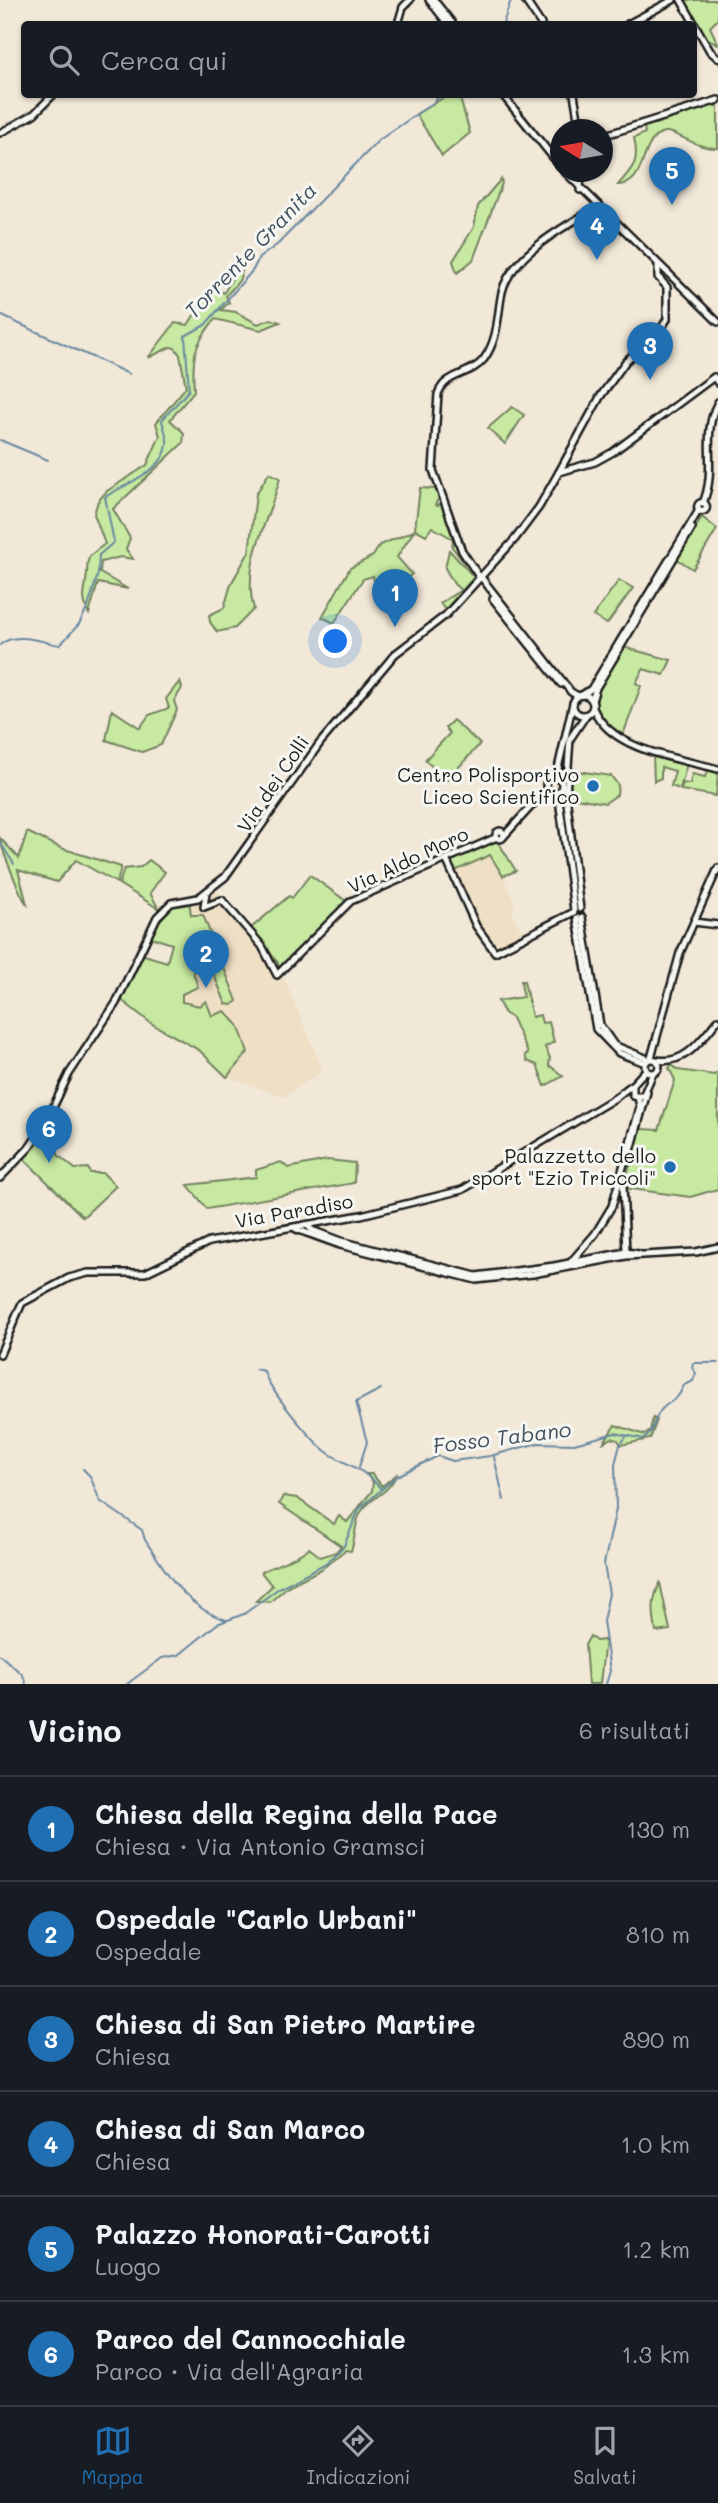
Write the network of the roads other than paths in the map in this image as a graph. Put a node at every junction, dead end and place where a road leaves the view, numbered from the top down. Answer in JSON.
{"nodes":[{"id":1,"x":410,"y":0,"type":"edge"},
{"id":2,"x":431,"y":0,"type":"edge"},
{"id":3,"x":525,"y":0,"type":"edge"},
{"id":4,"x":673,"y":0,"type":"edge"},
{"id":5,"x":681,"y":0,"type":"edge"},
{"id":6,"x":403,"y":3,"type":"edge"},
{"id":7,"x":399,"y":21,"type":"edge"},
{"id":8,"x":448,"y":21,"type":"edge"},
{"id":9,"x":539,"y":21,"type":"edge"},
{"id":10,"x":634,"y":21,"type":"edge"},
{"id":11,"x":693,"y":21,"type":"edge"},
{"id":12,"x":697,"y":28,"type":"edge"},
{"id":13,"x":718,"y":58,"type":"edge"},
{"id":14,"x":50,"y":98,"type":"edge"},
{"id":15,"x":508,"y":98,"type":"edge"},
{"id":16,"x":575,"y":98,"type":"edge"},
{"id":17,"x":717,"y":101,"type":"edge"},
{"id":18,"x":578,"y":119,"type":"edge"},
{"id":19,"x":0,"y":133,"type":"edge"},
{"id":20,"x":613,"y":133,"type":"edge"},
{"id":21,"x":550,"y":153,"type":"edge"},
{"id":22,"x":573,"y":182,"type":"edge"},
{"id":23,"x":580,"y":182,"type":"edge"},
{"id":24,"x":580,"y":190,"type":"junction"},
{"id":25,"x":598,"y":207,"type":"junction"},
{"id":26,"x":658,"y":265,"type":"junction"},
{"id":27,"x":718,"y":322,"type":"edge"},
{"id":28,"x":718,"y":383,"type":"edge"},
{"id":29,"x":717,"y":404,"type":"edge"},
{"id":30,"x":559,"y":472,"type":"junction"},
{"id":31,"x":700,"y":511,"type":"junction"},
{"id":32,"x":480,"y":578,"type":"junction"},
{"id":33,"x":577,"y":698,"type":"junction"},
{"id":34,"x":592,"y":701,"type":"junction"},
{"id":35,"x":593,"y":708,"type":"junction"},
{"id":36,"x":586,"y":715,"type":"junction"},
{"id":37,"x":598,"y":719,"type":"junction"},
{"id":38,"x":569,"y":751,"type":"junction"},
{"id":39,"x":718,"y":769,"type":"edge"},
{"id":40,"x":559,"y":779,"type":"junction"},
{"id":41,"x":546,"y":786,"type":"junction"},
{"id":42,"x":559,"y":791,"type":"junction"},
{"id":43,"x":566,"y":808,"type":"junction"},
{"id":44,"x":446,"y":859,"type":"junction"},
{"id":45,"x":718,"y":867,"type":"edge"},
{"id":46,"x":206,"y":893,"type":"junction"},
{"id":47,"x":577,"y":914,"type":"junction"},
{"id":48,"x":694,"y":922,"type":"junction"},
{"id":49,"x":718,"y":925,"type":"edge"},
{"id":50,"x":718,"y":1020,"type":"edge"},
{"id":51,"x":650,"y":1062,"type":"junction"},
{"id":52,"x":653,"y":1073,"type":"junction"},
{"id":53,"x":633,"y":1084,"type":"junction"},
{"id":54,"x":647,"y":1092,"type":"junction"},
{"id":55,"x":636,"y":1096,"type":"junction"},
{"id":56,"x":615,"y":1098,"type":"junction"},
{"id":57,"x":0,"y":1178,"type":"edge"},
{"id":58,"x":317,"y":1223,"type":"junction"},
{"id":59,"x":307,"y":1225,"type":"junction"},
{"id":60,"x":293,"y":1227,"type":"junction"},
{"id":61,"x":308,"y":1233,"type":"junction"},
{"id":62,"x":316,"y":1233,"type":"junction"},
{"id":63,"x":718,"y":1247,"type":"edge"},
{"id":64,"x":626,"y":1254,"type":"junction"},
{"id":65,"x":571,"y":1265,"type":"junction"},
{"id":66,"x":0,"y":1354,"type":"edge"}],
"edges":[{"from":1,"to":6,"type":"street"},
{"from":2,"to":8,"type":"street"},
{"from":3,"to":9,"type":"street"},
{"from":4,"to":10,"type":"street"},
{"from":5,"to":11,"type":"street"},
{"from":6,"to":7,"type":"street"},
{"from":12,"to":13,"type":"street"},
{"from":14,"to":19,"type":"street"},
{"from":15,"to":21,"type":"street"},
{"from":16,"to":18,"type":"street"},
{"from":17,"to":20,"type":"street"},
{"from":22,"to":24,"type":"street"},
{"from":23,"to":24,"type":"street"},
{"from":24,"to":25,"type":"street"},
{"from":25,"to":26,"type":"street"},
{"from":25,"to":32,"type":"street"},
{"from":26,"to":27,"type":"street"},
{"from":26,"to":30,"type":"street","name":"Via dei Colli"},
{"from":28,"to":30,"type":"street"},
{"from":29,"to":31,"type":"street"},
{"from":30,"to":32,"type":"street","name":"Via dei Colli"},
{"from":31,"to":33,"type":"street"},
{"from":31,"to":34,"type":"street"},
{"from":32,"to":33,"type":"street"},
{"from":32,"to":46,"type":"street","name":"Via dei Colli"},
{"from":33,"to":34,"type":"street"},
{"from":33,"to":36,"type":"street"},
{"from":33,"to":40,"type":"street"},
{"from":34,"to":35,"type":"street"},
{"from":35,"to":36,"type":"street"},
{"from":35,"to":37,"type":"street"},
{"from":36,"to":37,"type":"street"},
{"from":36,"to":38,"type":"street"},
{"from":37,"to":39,"type":"street"},
{"from":38,"to":40,"type":"street"},
{"from":38,"to":43,"type":"street"},
{"from":40,"to":41,"type":"street"},
{"from":40,"to":42,"type":"street"},
{"from":41,"to":42,"type":"street"},
{"from":41,"to":44,"type":"street","name":"Via Aldo Moro"},
{"from":42,"to":43,"type":"street"},
{"from":42,"to":47,"type":"street"},
{"from":43,"to":47,"type":"street"},
{"from":44,"to":46,"type":"street","name":"Via Aldo Moro"},
{"from":44,"to":47,"type":"street"},
{"from":45,"to":48,"type":"street"},
{"from":46,"to":57,"type":"street"},
{"from":47,"to":51,"type":"street"},
{"from":48,"to":49,"type":"street"},
{"from":48,"to":51,"type":"street"},
{"from":50,"to":51,"type":"street"},
{"from":51,"to":52,"type":"street"},
{"from":51,"to":52,"type":"street"},
{"from":51,"to":53,"type":"street","name":"Via Paradiso"},
{"from":52,"to":54,"type":"street"},
{"from":53,"to":55,"type":"street"},
{"from":53,"to":56,"type":"street","name":"Via Paradiso"},
{"from":54,"to":55,"type":"street"},
{"from":54,"to":64,"type":"street"},
{"from":55,"to":56,"type":"street"},
{"from":55,"to":65,"type":"street"},
{"from":56,"to":58,"type":"street","name":"Via Paradiso"},
{"from":58,"to":59,"type":"street","name":"Via Paradiso"},
{"from":58,"to":62,"type":"street"},
{"from":59,"to":60,"type":"street","name":"Via Paradiso"},
{"from":59,"to":61,"type":"street"},
{"from":59,"to":62,"type":"street"},
{"from":60,"to":61,"type":"street"},
{"from":60,"to":66,"type":"street","name":"Via Paradiso"},
{"from":61,"to":65,"type":"street"},
{"from":62,"to":65,"type":"street"},
{"from":63,"to":64,"type":"street"},
{"from":64,"to":65,"type":"street"}]}
